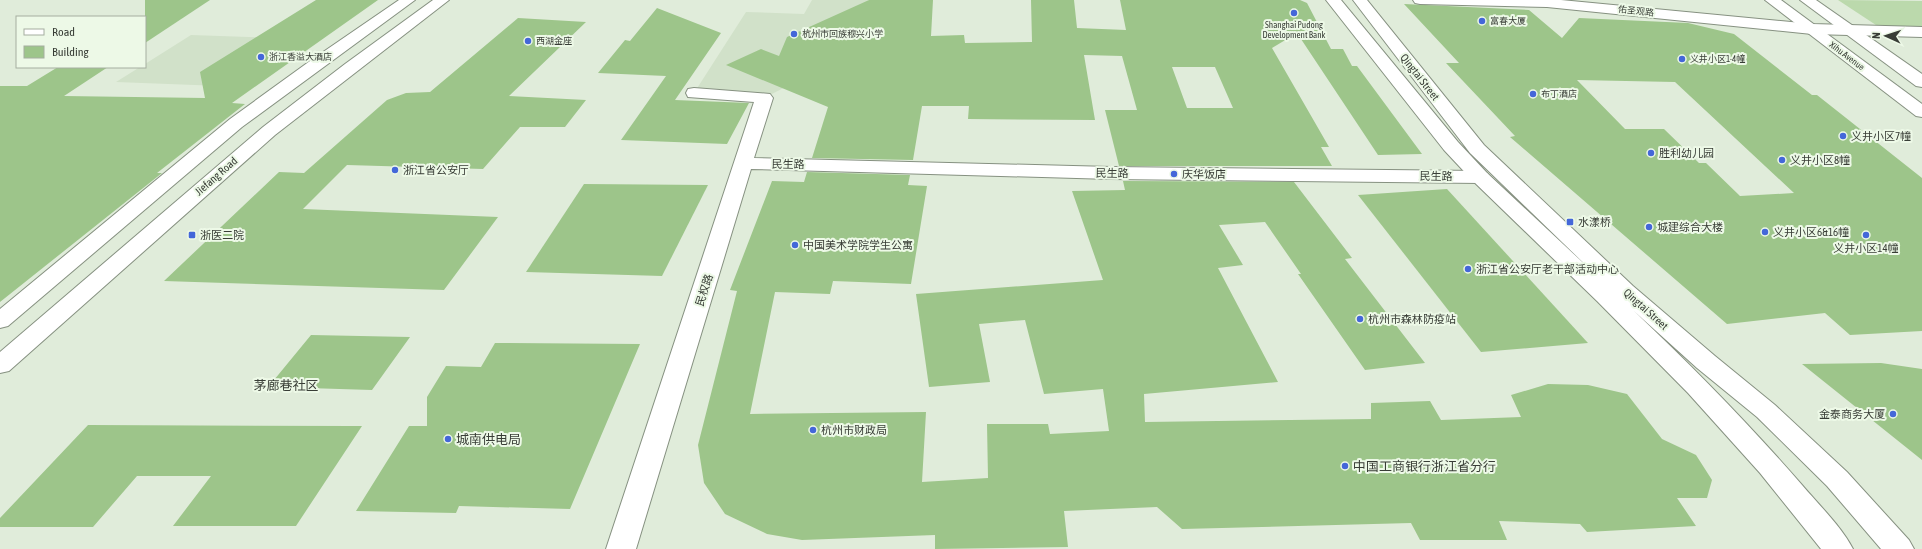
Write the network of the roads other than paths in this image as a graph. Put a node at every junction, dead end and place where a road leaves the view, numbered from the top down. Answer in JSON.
{"nodes":[{"id":1,"x":408,"y":0,"type":"edge"},
{"id":2,"x":442,"y":0,"type":"edge"},
{"id":3,"x":1333,"y":0,"type":"edge"},
{"id":4,"x":1360,"y":0,"type":"edge"},
{"id":5,"x":1420,"y":0,"type":"edge"},
{"id":6,"x":1772,"y":0,"type":"edge"},
{"id":7,"x":1807,"y":0,"type":"edge"},
{"id":8,"x":1812,"y":29,"type":"junction"},
{"id":9,"x":1852,"y":32,"type":"junction"},
{"id":10,"x":1922,"y":32,"type":"edge"},
{"id":11,"x":1922,"y":82,"type":"edge"},
{"id":12,"x":694,"y":93,"type":"dead end"},
{"id":13,"x":1922,"y":112,"type":"edge"},
{"id":14,"x":744,"y":163,"type":"junction"},
{"id":15,"x":1480,"y":177,"type":"junction"},
{"id":16,"x":0,"y":321,"type":"edge"},
{"id":17,"x":0,"y":364,"type":"edge"},
{"id":18,"x":621,"y":549,"type":"edge"},
{"id":19,"x":1838,"y":549,"type":"edge"},
{"id":20,"x":1899,"y":549,"type":"edge"}],
"edges":[{"from":1,"to":16,"type":"main road"},
{"from":2,"to":17,"type":"main road","name":"Jiefang Road"},
{"from":3,"to":15,"type":"main road","name":"Qingtai Street"},
{"from":4,"to":20,"type":"main road","name":"Qingtai Street"},
{"from":5,"to":8,"type":"main road","name":"佑圣观路"},
{"from":6,"to":8,"type":"main road","name":"Xihu Avenue"},
{"from":7,"to":9,"type":"main road"},
{"from":8,"to":9,"type":"main road","name":"佑圣观路"},
{"from":8,"to":13,"type":"main road","name":"Xihu Avenue"},
{"from":9,"to":10,"type":"main road","name":"佑圣观路"},
{"from":9,"to":11,"type":"main road"},
{"from":12,"to":14,"type":"main road","name":"民权路"},
{"from":14,"to":15,"type":"main road","name":"民生路"},
{"from":14,"to":18,"type":"main road","name":"民权路"},
{"from":15,"to":19,"type":"main road","name":"Qingtai Street"}]}
